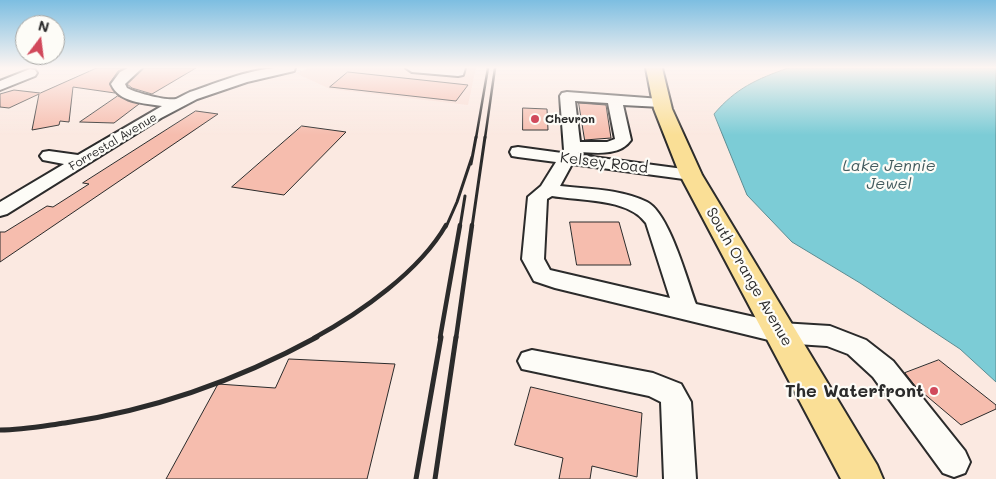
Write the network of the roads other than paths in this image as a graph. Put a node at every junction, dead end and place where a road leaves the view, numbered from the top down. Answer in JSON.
{"nodes":[{"id":1,"x":121,"y":90,"type":"edge"},
{"id":2,"x":207,"y":90,"type":"edge"},
{"id":3,"x":659,"y":90,"type":"edge"},
{"id":4,"x":615,"y":100,"type":"junction"},
{"id":5,"x":661,"y":102,"type":"junction"},
{"id":6,"x":176,"y":104,"type":"junction"},
{"id":7,"x":518,"y":152,"type":"dead end"},
{"id":8,"x":570,"y":153,"type":"junction"},
{"id":9,"x":48,"y":156,"type":"dead end"},
{"id":10,"x":80,"y":161,"type":"junction"},
{"id":11,"x":691,"y":175,"type":"junction"},
{"id":12,"x":548,"y":190,"type":"junction"},
{"id":13,"x":0,"y":210,"type":"edge"},
{"id":14,"x":687,"y":312,"type":"junction"},
{"id":15,"x":781,"y":334,"type":"junction"},
{"id":16,"x":532,"y":361,"type":"dead end"},
{"id":17,"x":954,"y":462,"type":"dead end"},
{"id":18,"x":680,"y":479,"type":"edge"},
{"id":19,"x":863,"y":479,"type":"edge"}],
"edges":[{"from":1,"to":6,"type":"street"},
{"from":2,"to":6,"type":"street","name":"Forrestal Avenue"},
{"from":3,"to":5,"type":"main road","name":"South Orange Avenue"},
{"from":4,"to":5,"type":"street"},
{"from":4,"to":8,"type":"street"},
{"from":4,"to":8,"type":"street"},
{"from":5,"to":11,"type":"main road","name":"South Orange Avenue"},
{"from":6,"to":10,"type":"street","name":"Forrestal Avenue"},
{"from":7,"to":8,"type":"street","name":"Kelsey Road"},
{"from":8,"to":11,"type":"street","name":"Kelsey Road"},
{"from":8,"to":12,"type":"street"},
{"from":9,"to":10,"type":"street"},
{"from":10,"to":13,"type":"street","name":"Forrestal Avenue"},
{"from":11,"to":15,"type":"main road","name":"South Orange Avenue"},
{"from":12,"to":14,"type":"street"},
{"from":12,"to":14,"type":"street"},
{"from":14,"to":15,"type":"street"},
{"from":15,"to":17,"type":"street"},
{"from":15,"to":19,"type":"main road","name":"South Orange Avenue"},
{"from":16,"to":18,"type":"street"}]}
